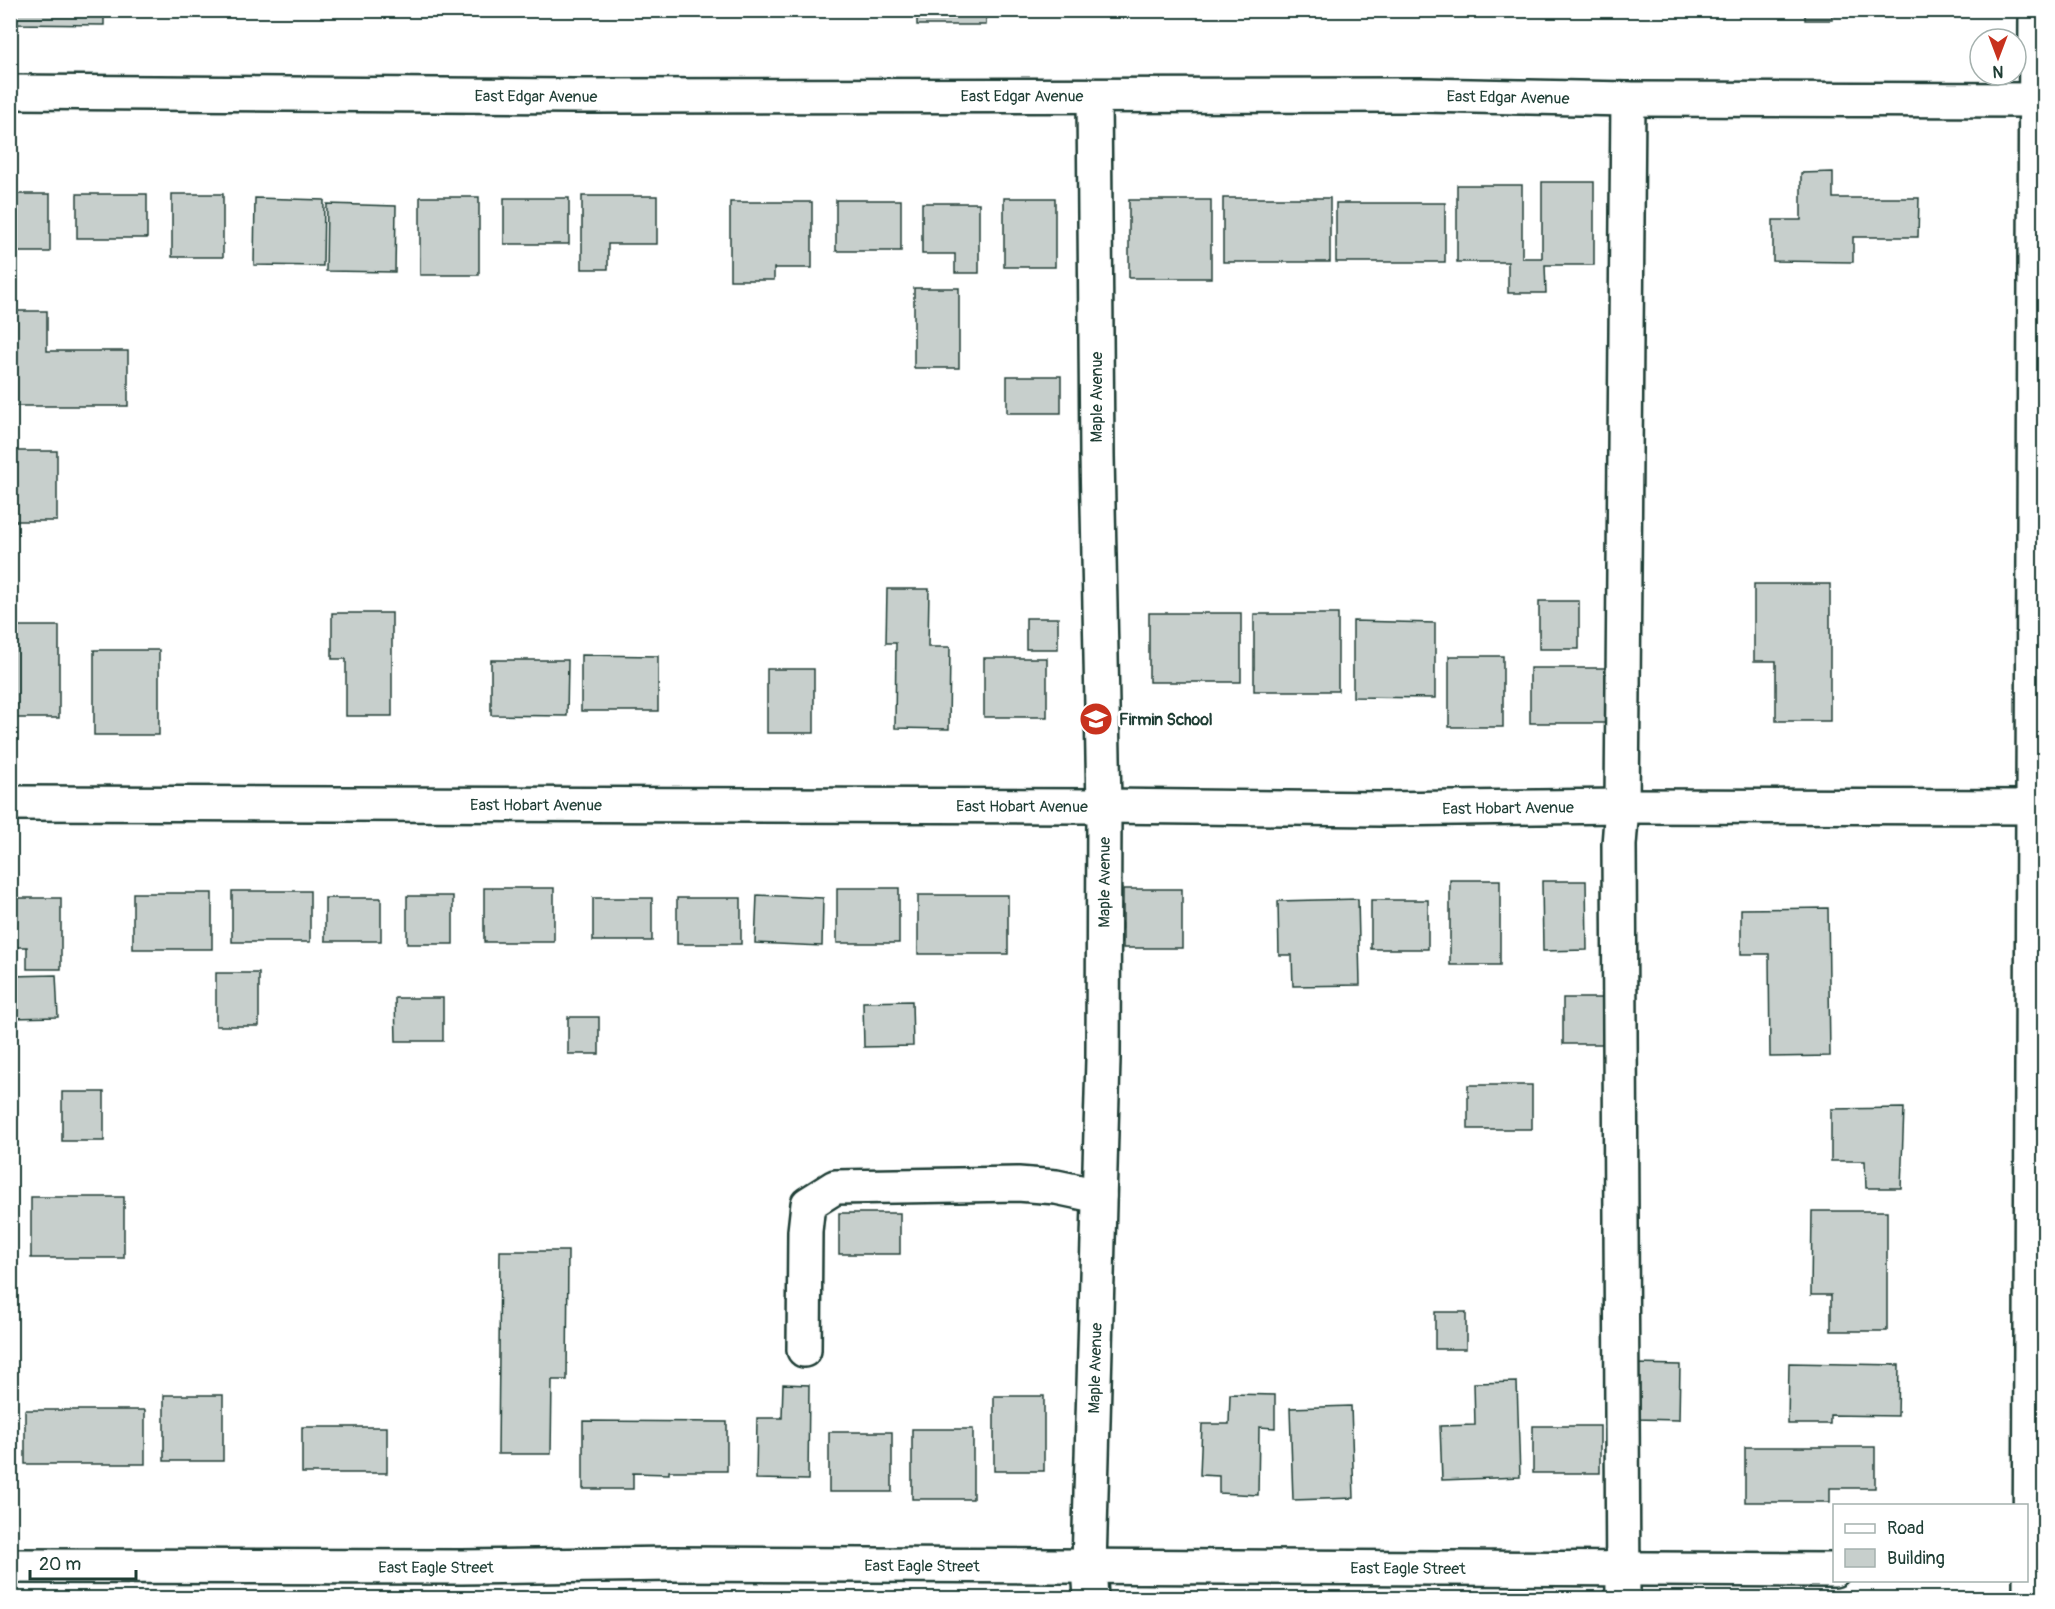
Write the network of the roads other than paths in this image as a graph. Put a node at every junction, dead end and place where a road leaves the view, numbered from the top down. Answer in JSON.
{"nodes":[{"id":1,"x":2036,"y":10,"type":"edge"},
{"id":2,"x":10,"y":92,"type":"edge"},
{"id":3,"x":1094,"y":96,"type":"junction"},
{"id":4,"x":1628,"y":99,"type":"junction"},
{"id":5,"x":2040,"y":100,"type":"edge"},
{"id":6,"x":10,"y":802,"type":"edge"},
{"id":7,"x":1104,"y":806,"type":"junction"},
{"id":8,"x":1622,"y":806,"type":"junction"},
{"id":9,"x":2039,"y":807,"type":"edge"},
{"id":10,"x":2038,"y":1168,"type":"edge"},
{"id":11,"x":1099,"y":1196,"type":"junction"},
{"id":12,"x":804,"y":1350,"type":"dead end"},
{"id":13,"x":2038,"y":1356,"type":"edge"},
{"id":14,"x":10,"y":1566,"type":"edge"},
{"id":15,"x":1089,"y":1566,"type":"junction"},
{"id":16,"x":1833,"y":1570,"type":"edge"},
{"id":17,"x":2032,"y":1578,"type":"edge"},
{"id":18,"x":1623,"y":1584,"type":"edge"},
{"id":19,"x":1091,"y":1599,"type":"edge"}],
"edges":[{"from":1,"to":5,"type":"street"},
{"from":2,"to":3,"type":"street","name":"East Edgar Avenue"},
{"from":3,"to":4,"type":"street","name":"East Edgar Avenue"},
{"from":3,"to":7,"type":"street","name":"Maple Avenue"},
{"from":4,"to":5,"type":"street","name":"East Edgar Avenue"},
{"from":4,"to":8,"type":"street"},
{"from":5,"to":9,"type":"street"},
{"from":6,"to":7,"type":"street","name":"East Hobart Avenue"},
{"from":7,"to":8,"type":"street","name":"East Hobart Avenue"},
{"from":7,"to":11,"type":"street","name":"Maple Avenue"},
{"from":8,"to":9,"type":"street","name":"East Hobart Avenue"},
{"from":8,"to":18,"type":"street"},
{"from":9,"to":10,"type":"street"},
{"from":10,"to":13,"type":"street"},
{"from":11,"to":12,"type":"street"},
{"from":11,"to":15,"type":"street","name":"Maple Avenue"},
{"from":13,"to":17,"type":"street"},
{"from":14,"to":15,"type":"street","name":"East Eagle Street"},
{"from":15,"to":18,"type":"street","name":"East Eagle Street"},
{"from":15,"to":19,"type":"street","name":"Maple Avenue"},
{"from":16,"to":18,"type":"street","name":"East Eagle Street"}]}
